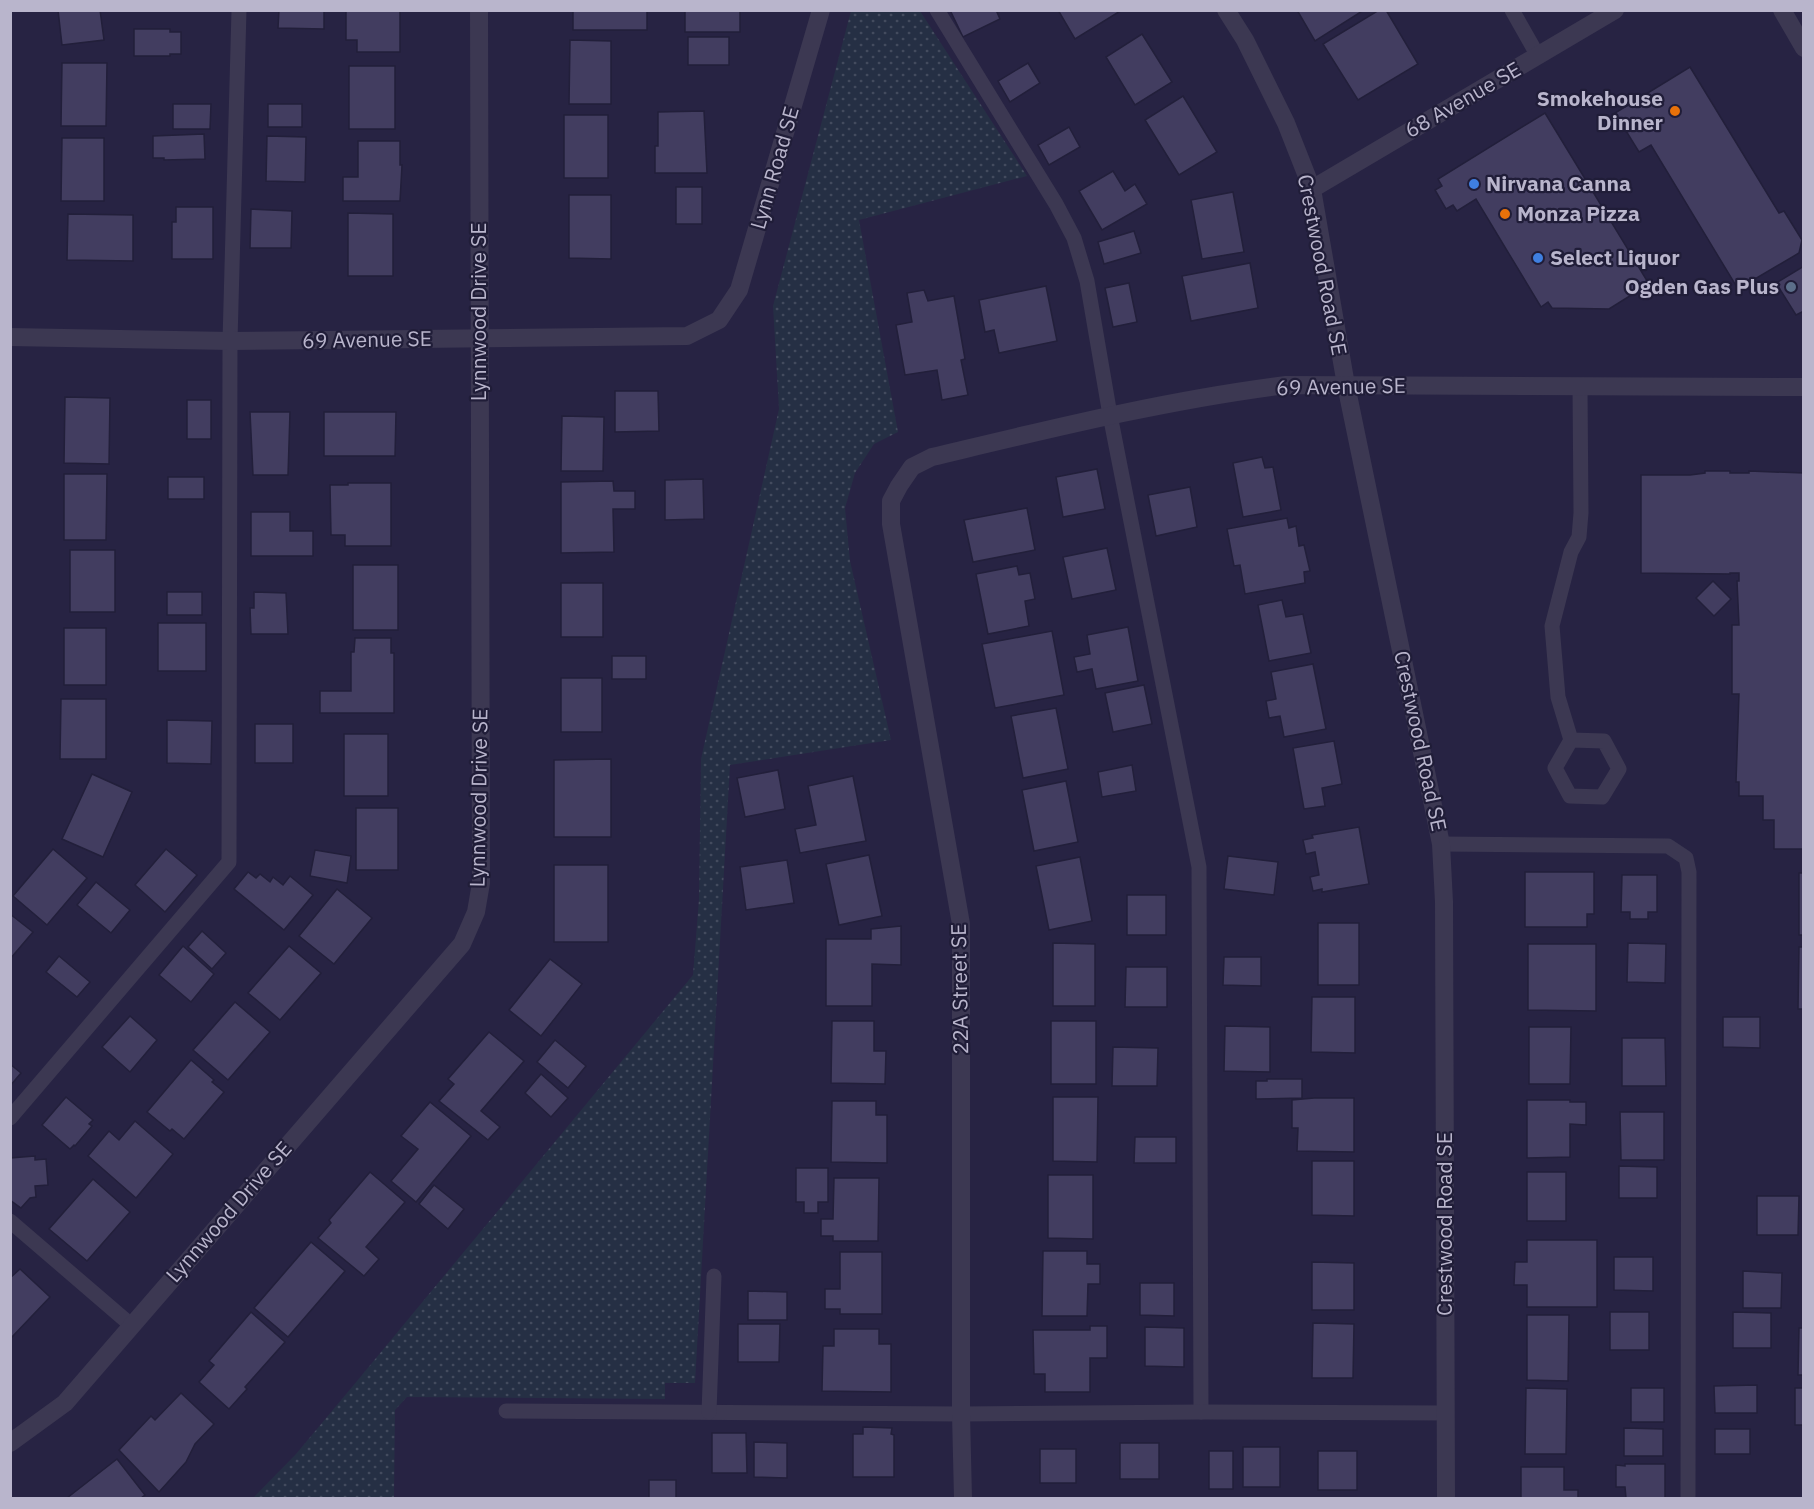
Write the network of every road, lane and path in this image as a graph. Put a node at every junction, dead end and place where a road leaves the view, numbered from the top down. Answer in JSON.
{"nodes":[{"id":1,"x":239,"y":10,"type":"edge"},
{"id":2,"x":479,"y":10,"type":"edge"},
{"id":3,"x":821,"y":10,"type":"edge"},
{"id":4,"x":937,"y":10,"type":"edge"},
{"id":5,"x":1227,"y":10,"type":"edge"},
{"id":6,"x":1512,"y":10,"type":"edge"},
{"id":7,"x":1615,"y":10,"type":"edge"},
{"id":8,"x":1782,"y":10,"type":"edge"},
{"id":9,"x":1803,"y":48,"type":"edge"},
{"id":10,"x":1538,"y":56,"type":"junction"},
{"id":11,"x":1312,"y":189,"type":"junction"},
{"id":12,"x":719,"y":320,"type":"joint"},
{"id":13,"x":10,"y":337,"type":"edge"},
{"id":14,"x":479,"y":339,"type":"junction"},
{"id":15,"x":230,"y":341,"type":"junction"},
{"id":16,"x":1346,"y":386,"type":"junction"},
{"id":17,"x":1580,"y":387,"type":"junction"},
{"id":18,"x":1803,"y":387,"type":"edge"},
{"id":19,"x":1110,"y":415,"type":"junction"},
{"id":20,"x":899,"y":486,"type":"joint"},
{"id":21,"x":1571,"y":740,"type":"junction"},
{"id":22,"x":1441,"y":844,"type":"junction"},
{"id":23,"x":10,"y":1118,"type":"edge"},
{"id":24,"x":10,"y":1221,"type":"edge"},
{"id":25,"x":714,"y":1276,"type":"dead end"},
{"id":26,"x":130,"y":1325,"type":"junction"},
{"id":27,"x":506,"y":1411,"type":"dead end"},
{"id":28,"x":709,"y":1412,"type":"junction"},
{"id":29,"x":1201,"y":1412,"type":"junction"},
{"id":30,"x":1446,"y":1413,"type":"junction"},
{"id":31,"x":961,"y":1414,"type":"junction"},
{"id":32,"x":10,"y":1443,"type":"edge"},
{"id":33,"x":963,"y":1498,"type":"edge"},
{"id":34,"x":1446,"y":1498,"type":"edge"},
{"id":35,"x":1688,"y":1498,"type":"edge"}],
"edges":[{"from":1,"to":15,"type":"lane"},
{"from":2,"to":14,"type":"street","name":"Lynnwood Drive SE"},
{"from":3,"to":12,"type":"street","name":"Lynn Road SE"},
{"from":4,"to":19,"type":"lane"},
{"from":5,"to":11,"type":"street","name":"Crestwood Road SE"},
{"from":6,"to":10,"type":"lane"},
{"from":7,"to":10,"type":"street","name":"68 Avenue SE"},
{"from":8,"to":9,"type":"street"},
{"from":10,"to":11,"type":"street","name":"68 Avenue SE"},
{"from":11,"to":16,"type":"street","name":"Crestwood Road SE"},
{"from":12,"to":14,"type":"street","name":"69 Avenue SE"},
{"from":13,"to":15,"type":"street","name":"69 Avenue SE"},
{"from":14,"to":15,"type":"street","name":"69 Avenue SE"},
{"from":14,"to":26,"type":"street","name":"Lynnwood Drive SE"},
{"from":15,"to":23,"type":"lane"},
{"from":16,"to":17,"type":"street","name":"69 Avenue SE"},
{"from":16,"to":19,"type":"street","name":"69 Avenue SE"},
{"from":16,"to":22,"type":"street","name":"Crestwood Road SE"},
{"from":17,"to":18,"type":"street","name":"69 Avenue SE"},
{"from":17,"to":21,"type":"lane"},
{"from":19,"to":20,"type":"street","name":"69 Avenue SE"},
{"from":19,"to":29,"type":"lane"},
{"from":20,"to":31,"type":"street","name":"22A Street SE"},
{"from":21,"to":21,"type":"lane"},
{"from":22,"to":30,"type":"street","name":"Crestwood Road SE"},
{"from":22,"to":35,"type":"lane"},
{"from":24,"to":26,"type":"lane"},
{"from":25,"to":28,"type":"lane"},
{"from":26,"to":32,"type":"street","name":"Lynnwood Drive SE"},
{"from":27,"to":28,"type":"lane"},
{"from":28,"to":31,"type":"lane"},
{"from":29,"to":30,"type":"lane"},
{"from":29,"to":31,"type":"lane"},
{"from":30,"to":34,"type":"street","name":"Crestwood Road SE"},
{"from":31,"to":33,"type":"street","name":"22A Street SE"}]}
